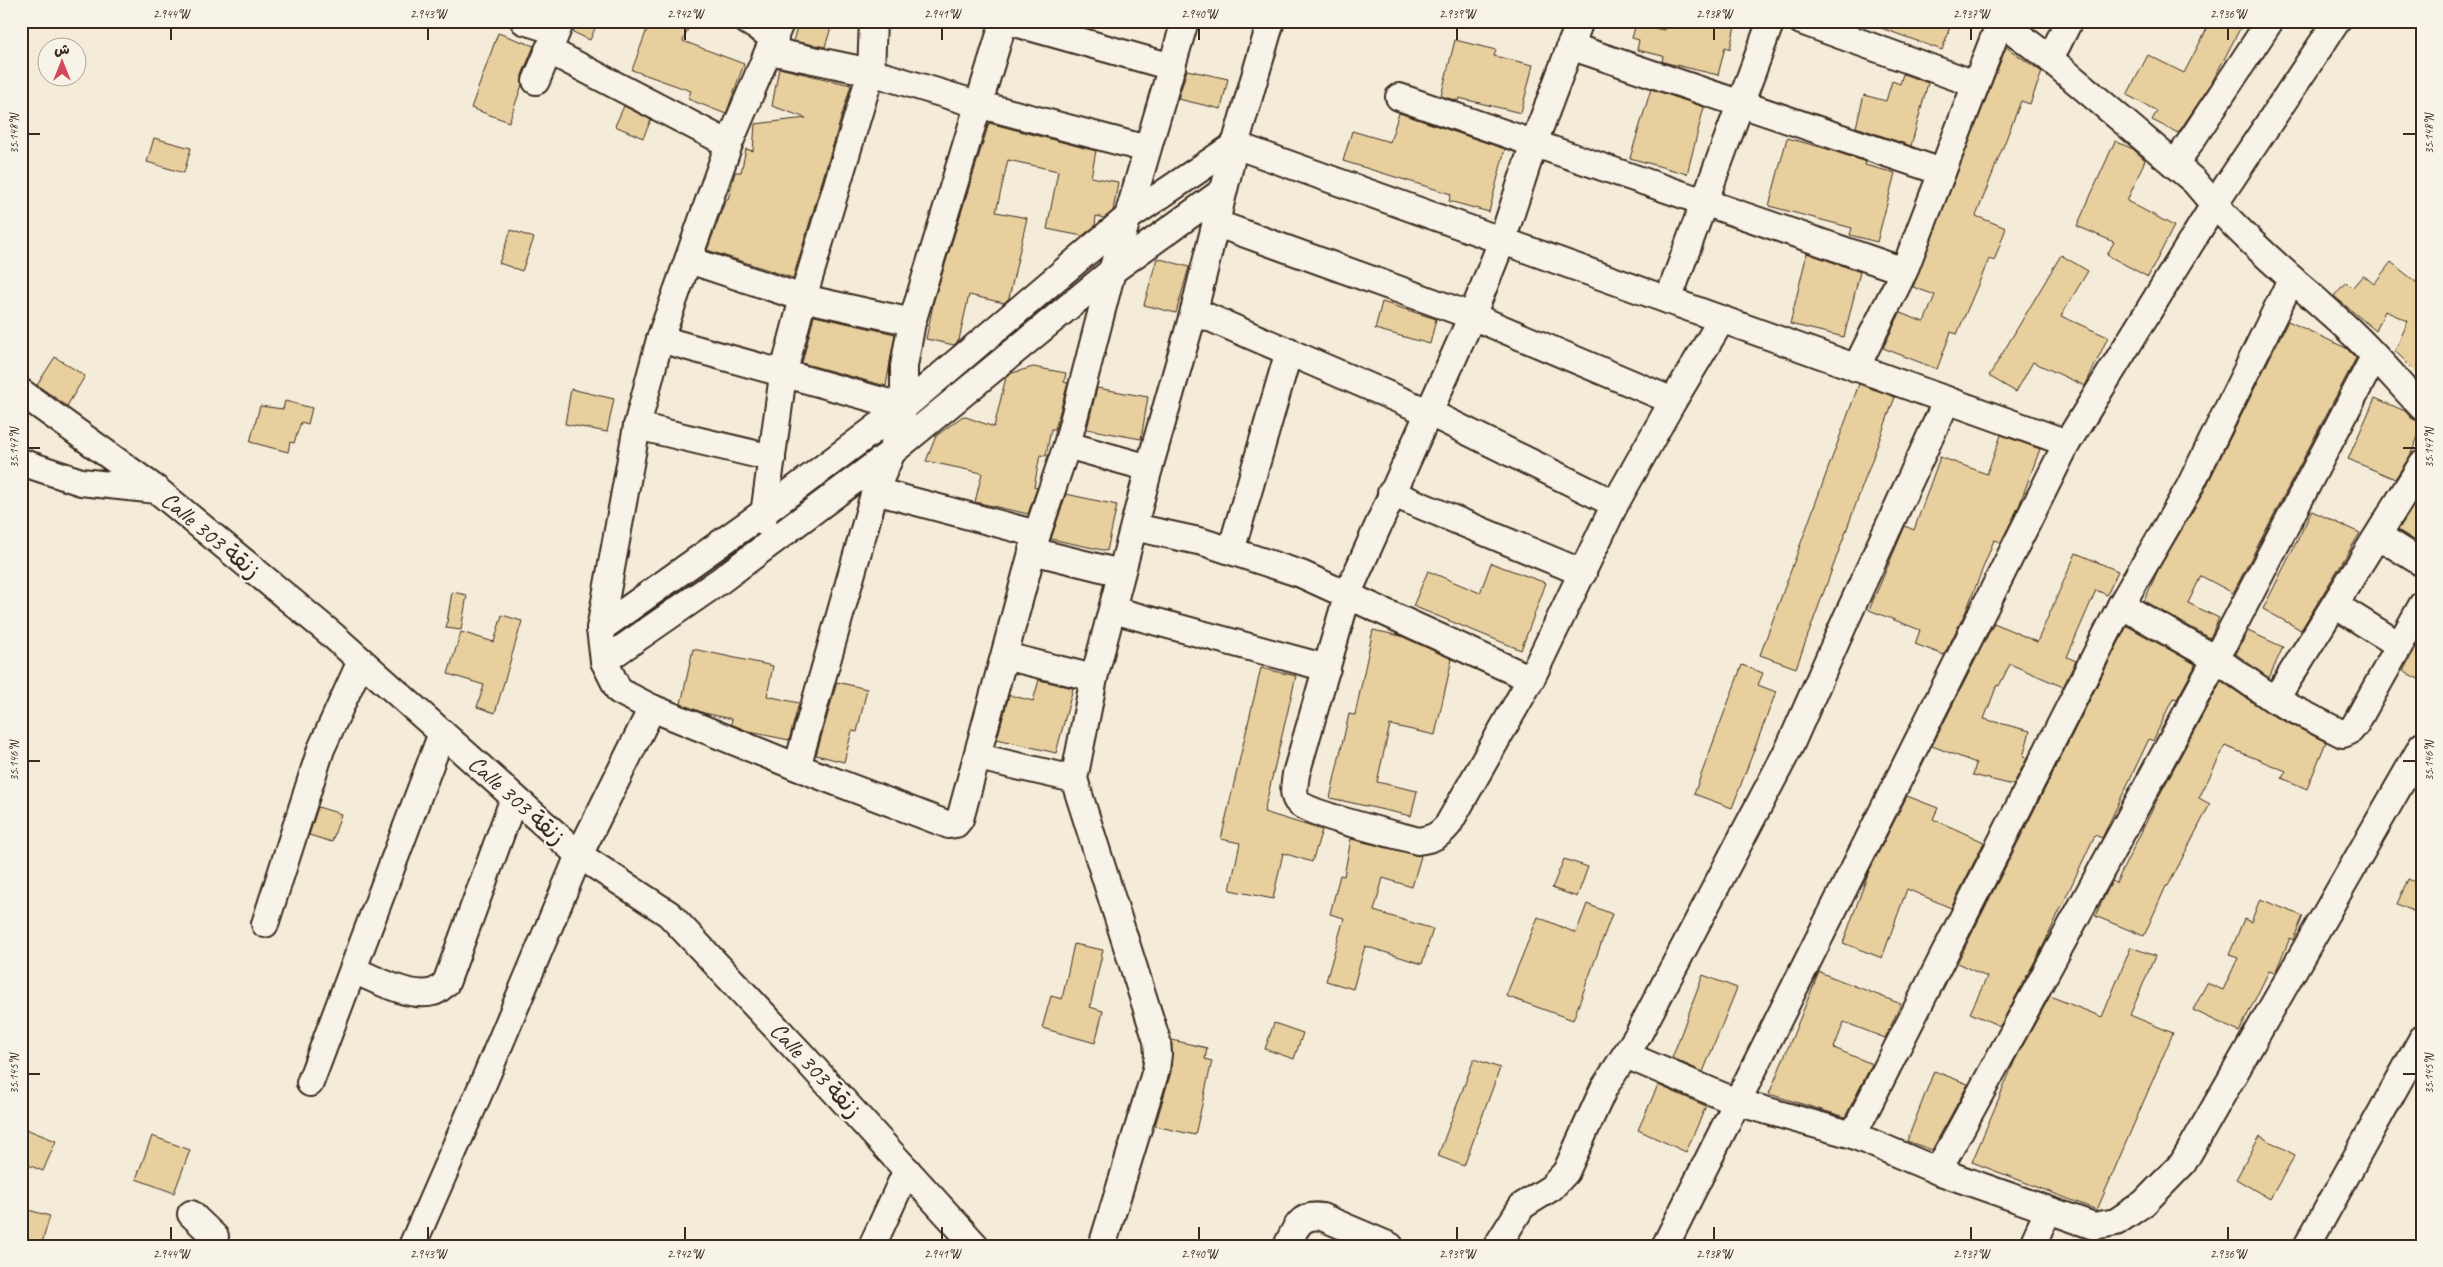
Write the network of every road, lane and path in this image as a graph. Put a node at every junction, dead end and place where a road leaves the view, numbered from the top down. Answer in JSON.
{"nodes":[{"id":1,"x":524,"y":21,"type":"edge"},
{"id":2,"x":747,"y":21,"type":"edge"},
{"id":3,"x":873,"y":21,"type":"edge"},
{"id":4,"x":1004,"y":21,"type":"edge"},
{"id":5,"x":1008,"y":21,"type":"edge"},
{"id":6,"x":1185,"y":21,"type":"edge"},
{"id":7,"x":1271,"y":21,"type":"edge"},
{"id":8,"x":1580,"y":21,"type":"edge"},
{"id":9,"x":1771,"y":21,"type":"edge"},
{"id":10,"x":1801,"y":21,"type":"edge"},
{"id":11,"x":2070,"y":21,"type":"edge"},
{"id":12,"x":2270,"y":21,"type":"edge"},
{"id":13,"x":2337,"y":21,"type":"edge"},
{"id":14,"x":2000,"y":22,"type":"edge"},
{"id":15,"x":555,"y":34,"type":"edge"},
{"id":16,"x":775,"y":37,"type":"edge"},
{"id":17,"x":1570,"y":46,"type":"junction"},
{"id":18,"x":2050,"y":59,"type":"junction"},
{"id":19,"x":1172,"y":67,"type":"junction"},
{"id":20,"x":871,"y":72,"type":"junction"},
{"id":21,"x":536,"y":80,"type":"dead end"},
{"id":22,"x":1974,"y":84,"type":"junction"},
{"id":23,"x":1400,"y":97,"type":"dead end"},
{"id":24,"x":977,"y":104,"type":"junction"},
{"id":25,"x":1742,"y":104,"type":"junction"},
{"id":26,"x":729,"y":144,"type":"junction"},
{"id":27,"x":1534,"y":144,"type":"junction"},
{"id":28,"x":1235,"y":145,"type":"junction"},
{"id":29,"x":1147,"y":149,"type":"junction"},
{"id":30,"x":2175,"y":165,"type":"junction"},
{"id":31,"x":1942,"y":172,"type":"junction"},
{"id":32,"x":1223,"y":191,"type":"junction"},
{"id":33,"x":1706,"y":203,"type":"junction"},
{"id":34,"x":2214,"y":206,"type":"junction"},
{"id":35,"x":1127,"y":218,"type":"junction"},
{"id":36,"x":1215,"y":223,"type":"junction"},
{"id":37,"x":1502,"y":240,"type":"junction"},
{"id":38,"x":689,"y":260,"type":"junction"},
{"id":39,"x":1112,"y":271,"type":"junction"},
{"id":40,"x":1904,"y":271,"type":"junction"},
{"id":41,"x":2291,"y":280,"type":"junction"},
{"id":42,"x":803,"y":298,"type":"junction"},
{"id":43,"x":1668,"y":300,"type":"junction"},
{"id":44,"x":1194,"y":311,"type":"junction"},
{"id":45,"x":1472,"y":316,"type":"junction"},
{"id":46,"x":1722,"y":320,"type":"junction"},
{"id":47,"x":912,"y":322,"type":"junction"},
{"id":48,"x":660,"y":339,"type":"junction"},
{"id":49,"x":1289,"y":351,"type":"junction"},
{"id":50,"x":2374,"y":357,"type":"junction"},
{"id":51,"x":1856,"y":368,"type":"junction"},
{"id":52,"x":783,"y":375,"type":"junction"},
{"id":53,"x":21,"y":392,"type":"edge"},
{"id":54,"x":1673,"y":400,"type":"junction"},
{"id":55,"x":1947,"y":400,"type":"junction"},
{"id":56,"x":904,"y":407,"type":"junction"},
{"id":57,"x":2422,"y":407,"type":"edge"},
{"id":58,"x":1430,"y":413,"type":"junction"},
{"id":59,"x":637,"y":426,"type":"junction"},
{"id":60,"x":2067,"y":443,"type":"junction"},
{"id":61,"x":1067,"y":445,"type":"junction"},
{"id":62,"x":892,"y":452,"type":"junction"},
{"id":63,"x":772,"y":458,"type":"junction"},
{"id":64,"x":21,"y":462,"type":"edge"},
{"id":65,"x":2422,"y":464,"type":"edge"},
{"id":66,"x":1149,"y":468,"type":"junction"},
{"id":67,"x":157,"y":490,"type":"junction"},
{"id":68,"x":875,"y":491,"type":"junction"},
{"id":69,"x":1392,"y":493,"type":"junction"},
{"id":70,"x":1616,"y":504,"type":"junction"},
{"id":71,"x":763,"y":513,"type":"junction"},
{"id":72,"x":1134,"y":527,"type":"junction"},
{"id":73,"x":2378,"y":536,"type":"junction"},
{"id":74,"x":1035,"y":542,"type":"junction"},
{"id":75,"x":761,"y":550,"type":"junction"},
{"id":76,"x":1231,"y":550,"type":"junction"},
{"id":77,"x":2422,"y":563,"type":"edge"},
{"id":78,"x":1122,"y":573,"type":"junction"},
{"id":79,"x":1583,"y":573,"type":"junction"},
{"id":80,"x":1348,"y":593,"type":"junction"},
{"id":81,"x":2121,"y":605,"type":"junction"},
{"id":82,"x":2335,"y":605,"type":"junction"},
{"id":83,"x":2422,"y":605,"type":"edge"},
{"id":84,"x":1113,"y":610,"type":"junction"},
{"id":85,"x":600,"y":629,"type":"junction"},
{"id":86,"x":2399,"y":645,"type":"junction"},
{"id":87,"x":1005,"y":656,"type":"junction"},
{"id":88,"x":2216,"y":659,"type":"junction"},
{"id":89,"x":361,"y":661,"type":"junction"},
{"id":90,"x":604,"y":661,"type":"junction"},
{"id":91,"x":1327,"y":668,"type":"junction"},
{"id":92,"x":1094,"y":678,"type":"junction"},
{"id":93,"x":1531,"y":679,"type":"junction"},
{"id":94,"x":2275,"y":700,"type":"junction"},
{"id":95,"x":652,"y":708,"type":"junction"},
{"id":96,"x":442,"y":733,"type":"junction"},
{"id":97,"x":2422,"y":746,"type":"edge"},
{"id":98,"x":978,"y":757,"type":"junction"},
{"id":99,"x":797,"y":767,"type":"junction"},
{"id":100,"x":1074,"y":779,"type":"junction"},
{"id":101,"x":514,"y":798,"type":"junction"},
{"id":102,"x":578,"y":854,"type":"junction"},
{"id":103,"x":265,"y":924,"type":"dead end"},
{"id":104,"x":353,"y":970,"type":"junction"},
{"id":105,"x":2422,"y":1039,"type":"edge"},
{"id":106,"x":1626,"y":1055,"type":"junction"},
{"id":107,"x":310,"y":1083,"type":"dead end"},
{"id":108,"x":1736,"y":1102,"type":"junction"},
{"id":109,"x":1853,"y":1135,"type":"junction"},
{"id":110,"x":907,"y":1170,"type":"junction"},
{"id":111,"x":1938,"y":1171,"type":"junction"},
{"id":112,"x":2048,"y":1212,"type":"junction"},
{"id":113,"x":191,"y":1214,"type":"dead end"},
{"id":114,"x":968,"y":1242,"type":"edge"},
{"id":115,"x":213,"y":1246,"type":"edge"},
{"id":116,"x":412,"y":1246,"type":"edge"},
{"id":117,"x":872,"y":1246,"type":"edge"},
{"id":118,"x":1103,"y":1246,"type":"edge"},
{"id":119,"x":1287,"y":1246,"type":"edge"},
{"id":120,"x":1390,"y":1246,"type":"edge"},
{"id":121,"x":1497,"y":1246,"type":"edge"},
{"id":122,"x":1665,"y":1246,"type":"edge"},
{"id":123,"x":2032,"y":1246,"type":"edge"},
{"id":124,"x":2307,"y":1246,"type":"edge"}],
"edges":[{"from":1,"to":15,"type":"street"},
{"from":2,"to":16,"type":"street"},
{"from":3,"to":20,"type":"street"},
{"from":4,"to":24,"type":"street"},
{"from":5,"to":19,"type":"street"},
{"from":6,"to":19,"type":"street"},
{"from":7,"to":28,"type":"street"},
{"from":8,"to":17,"type":"street"},
{"from":9,"to":25,"type":"street"},
{"from":10,"to":22,"type":"street"},
{"from":11,"to":18,"type":"street"},
{"from":12,"to":30,"type":"street"},
{"from":13,"to":34,"type":"street"},
{"from":14,"to":18,"type":"street"},
{"from":14,"to":22,"type":"street"},
{"from":15,"to":21,"type":"street"},
{"from":15,"to":26,"type":"street"},
{"from":16,"to":20,"type":"street"},
{"from":16,"to":26,"type":"street"},
{"from":17,"to":25,"type":"street"},
{"from":17,"to":27,"type":"street"},
{"from":18,"to":30,"type":"street"},
{"from":19,"to":29,"type":"street"},
{"from":20,"to":24,"type":"street"},
{"from":20,"to":42,"type":"street"},
{"from":22,"to":31,"type":"street"},
{"from":23,"to":27,"type":"street"},
{"from":24,"to":29,"type":"street"},
{"from":24,"to":47,"type":"street"},
{"from":25,"to":31,"type":"street"},
{"from":25,"to":33,"type":"street"},
{"from":26,"to":38,"type":"street"},
{"from":27,"to":33,"type":"street"},
{"from":27,"to":37,"type":"street"},
{"from":28,"to":32,"type":"street"},
{"from":28,"to":35,"type":"street"},
{"from":28,"to":37,"type":"street"},
{"from":29,"to":35,"type":"street"},
{"from":30,"to":34,"type":"street"},
{"from":31,"to":40,"type":"street"},
{"from":32,"to":36,"type":"street"},
{"from":32,"to":39,"type":"street"},
{"from":33,"to":40,"type":"street"},
{"from":33,"to":43,"type":"street"},
{"from":34,"to":41,"type":"street"},
{"from":34,"to":60,"type":"street"},
{"from":35,"to":39,"type":"street"},
{"from":35,"to":56,"type":"street"},
{"from":36,"to":44,"type":"street"},
{"from":36,"to":45,"type":"street"},
{"from":37,"to":43,"type":"street"},
{"from":37,"to":45,"type":"street"},
{"from":38,"to":42,"type":"street"},
{"from":38,"to":48,"type":"street"},
{"from":39,"to":61,"type":"street"},
{"from":39,"to":62,"type":"street"},
{"from":40,"to":51,"type":"street"},
{"from":41,"to":50,"type":"street"},
{"from":41,"to":81,"type":"street"},
{"from":42,"to":47,"type":"street"},
{"from":42,"to":52,"type":"street"},
{"from":43,"to":46,"type":"street"},
{"from":44,"to":49,"type":"street"},
{"from":44,"to":66,"type":"street"},
{"from":45,"to":54,"type":"street"},
{"from":45,"to":58,"type":"street"},
{"from":46,"to":51,"type":"street"},
{"from":46,"to":54,"type":"street"},
{"from":47,"to":56,"type":"street"},
{"from":48,"to":52,"type":"street"},
{"from":48,"to":59,"type":"street"},
{"from":49,"to":58,"type":"street"},
{"from":49,"to":76,"type":"street"},
{"from":50,"to":57,"type":"street"},
{"from":50,"to":88,"type":"street"},
{"from":51,"to":55,"type":"street"},
{"from":52,"to":56,"type":"street"},
{"from":52,"to":63,"type":"street"},
{"from":53,"to":67,"type":"street","name":"Calle 303 زنقة"},
{"from":54,"to":70,"type":"street"},
{"from":55,"to":60,"type":"street"},
{"from":55,"to":106,"type":"street"},
{"from":56,"to":62,"type":"street"},
{"from":56,"to":71,"type":"street"},
{"from":58,"to":69,"type":"street"},
{"from":58,"to":70,"type":"street"},
{"from":59,"to":63,"type":"street"},
{"from":59,"to":85,"type":"street"},
{"from":60,"to":108,"type":"street"},
{"from":61,"to":66,"type":"street"},
{"from":61,"to":74,"type":"street"},
{"from":62,"to":68,"type":"street"},
{"from":62,"to":75,"type":"street"},
{"from":63,"to":71,"type":"street"},
{"from":64,"to":67,"type":"street"},
{"from":65,"to":73,"type":"street"},
{"from":66,"to":72,"type":"street"},
{"from":67,"to":89,"type":"street","name":"Calle 303 زنقة"},
{"from":68,"to":74,"type":"street"},
{"from":68,"to":99,"type":"street"},
{"from":69,"to":79,"type":"street"},
{"from":69,"to":80,"type":"street"},
{"from":70,"to":79,"type":"street"},
{"from":71,"to":75,"type":"street"},
{"from":71,"to":85,"type":"street"},
{"from":72,"to":76,"type":"street"},
{"from":72,"to":78,"type":"street"},
{"from":73,"to":77,"type":"street"},
{"from":73,"to":82,"type":"street"},
{"from":74,"to":78,"type":"street"},
{"from":74,"to":87,"type":"street"},
{"from":75,"to":90,"type":"street"},
{"from":76,"to":80,"type":"street"},
{"from":78,"to":84,"type":"street"},
{"from":79,"to":93,"type":"street"},
{"from":80,"to":91,"type":"street"},
{"from":80,"to":93,"type":"street"},
{"from":81,"to":88,"type":"street"},
{"from":81,"to":109,"type":"street"},
{"from":82,"to":86,"type":"street"},
{"from":82,"to":94,"type":"street"},
{"from":83,"to":86,"type":"street"},
{"from":84,"to":91,"type":"street"},
{"from":84,"to":92,"type":"street"},
{"from":85,"to":90,"type":"street"},
{"from":86,"to":94,"type":"street"},
{"from":87,"to":92,"type":"street"},
{"from":87,"to":98,"type":"street"},
{"from":88,"to":94,"type":"street"},
{"from":88,"to":111,"type":"street"},
{"from":89,"to":96,"type":"street","name":"Calle 303 زنقة"},
{"from":89,"to":103,"type":"street"},
{"from":90,"to":95,"type":"street"},
{"from":91,"to":93,"type":"street"},
{"from":92,"to":100,"type":"street"},
{"from":95,"to":99,"type":"street"},
{"from":95,"to":102,"type":"street"},
{"from":96,"to":101,"type":"street","name":"Calle 303 زنقة"},
{"from":96,"to":104,"type":"street"},
{"from":97,"to":112,"type":"street"},
{"from":98,"to":99,"type":"street"},
{"from":98,"to":100,"type":"street"},
{"from":100,"to":118,"type":"street"},
{"from":101,"to":102,"type":"street","name":"Calle 303 زنقة"},
{"from":101,"to":104,"type":"street"},
{"from":102,"to":110,"type":"street","name":"Calle 303 زنقة"},
{"from":102,"to":116,"type":"street"},
{"from":104,"to":107,"type":"street"},
{"from":105,"to":124,"type":"street"},
{"from":106,"to":108,"type":"street"},
{"from":106,"to":121,"type":"street"},
{"from":108,"to":109,"type":"street"},
{"from":108,"to":122,"type":"street"},
{"from":109,"to":111,"type":"street"},
{"from":110,"to":114,"type":"street","name":"Calle 303 زنقة"},
{"from":110,"to":117,"type":"street"},
{"from":111,"to":112,"type":"street"},
{"from":112,"to":123,"type":"street"},
{"from":113,"to":115,"type":"street"},
{"from":119,"to":120,"type":"street"}]}
